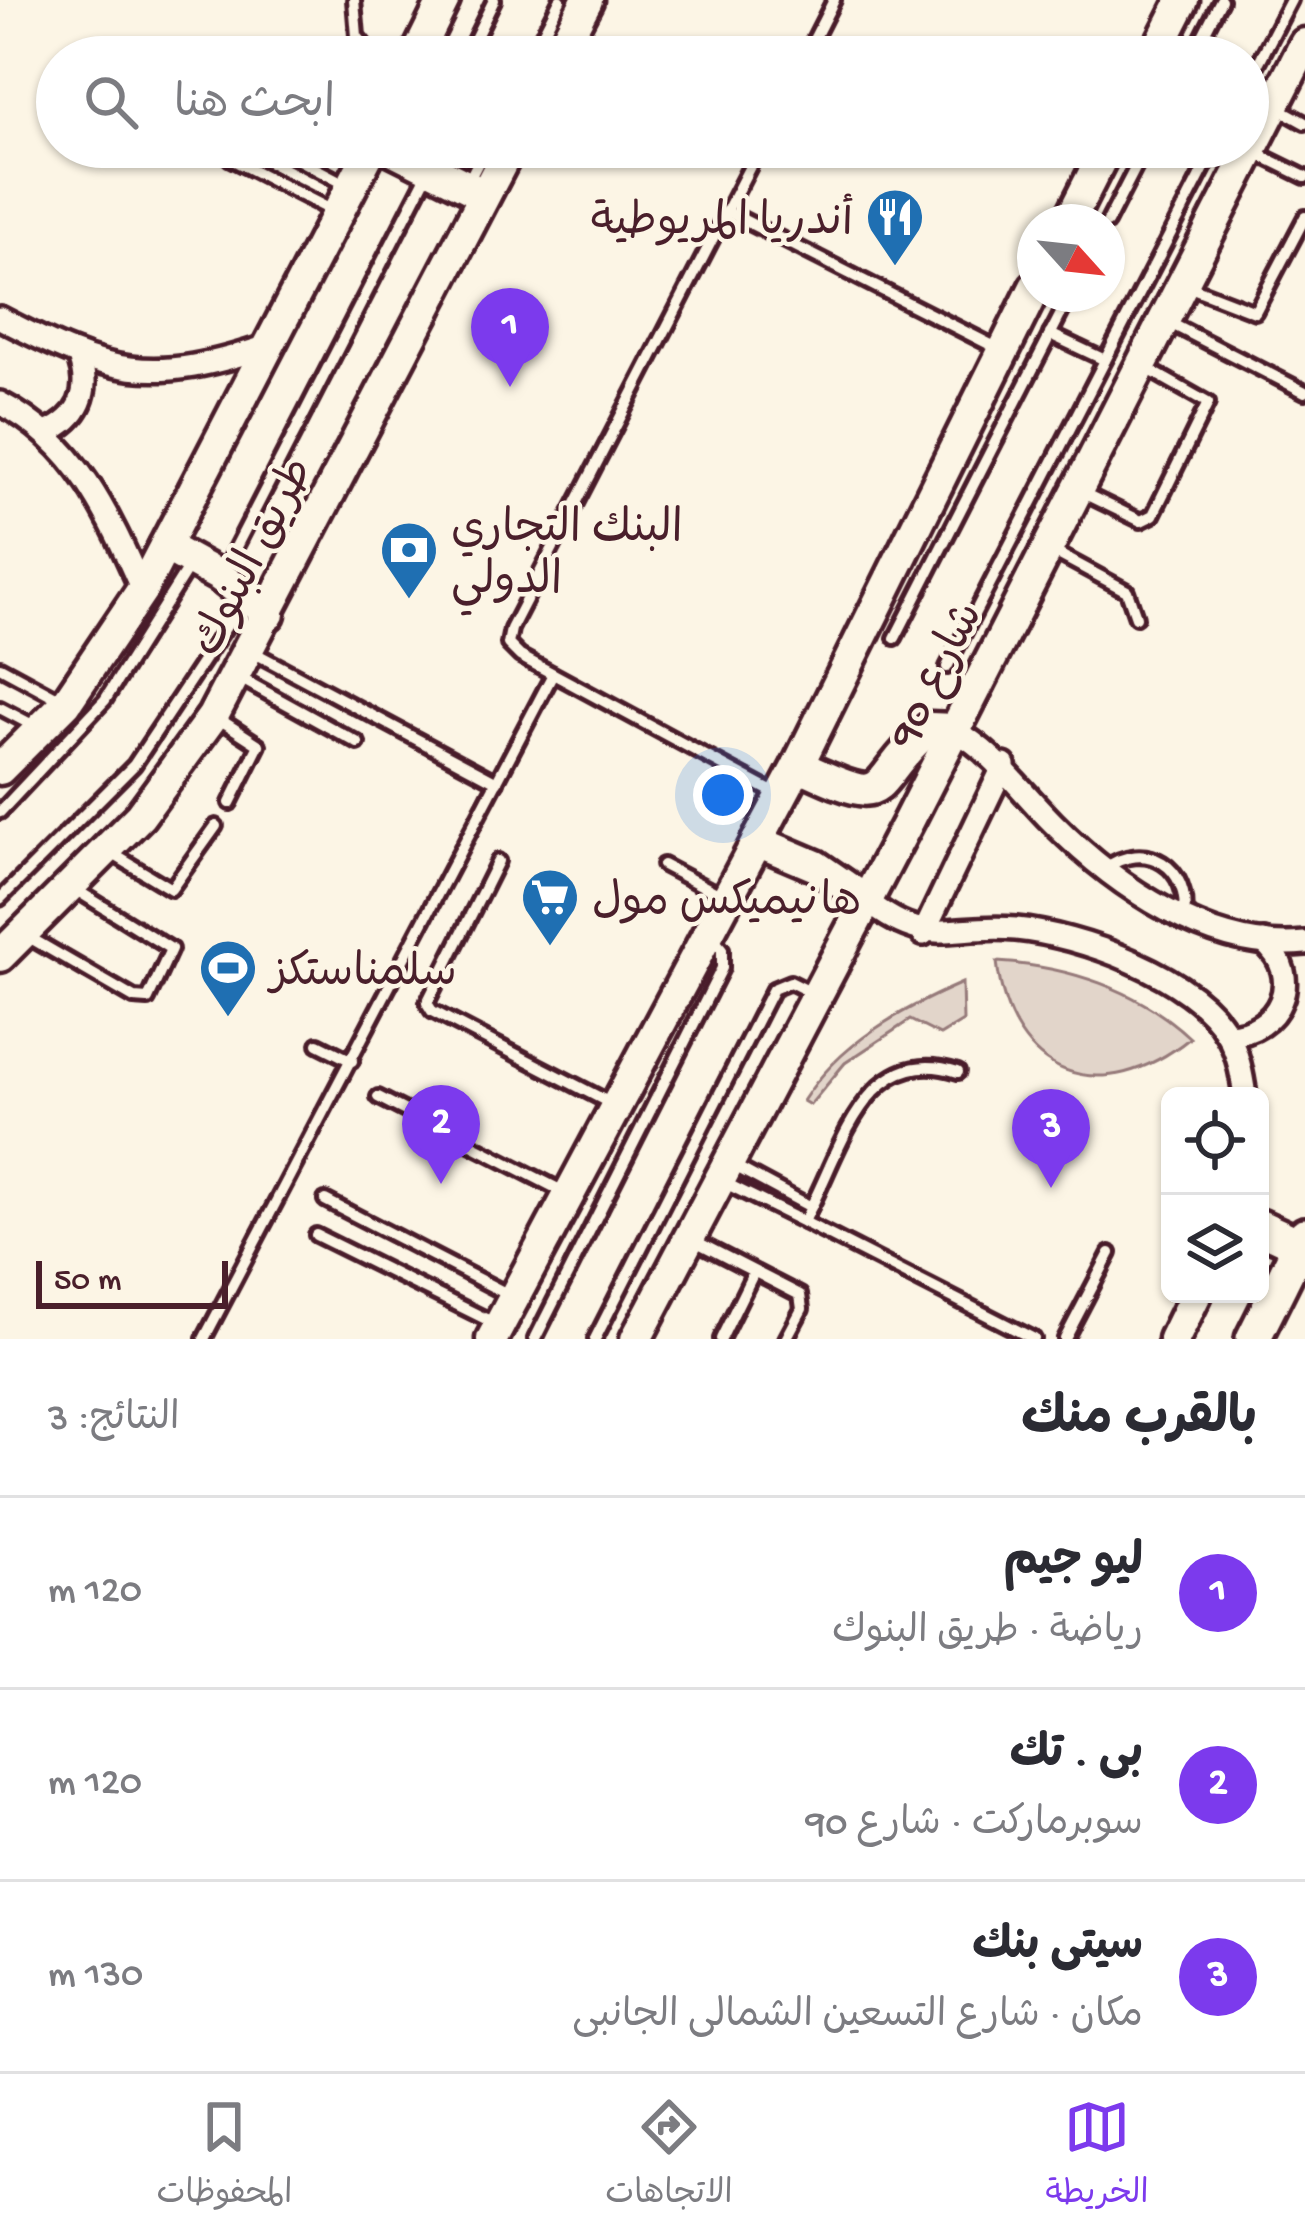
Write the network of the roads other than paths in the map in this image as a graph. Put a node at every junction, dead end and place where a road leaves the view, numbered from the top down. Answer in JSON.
{"nodes":[{"id":1,"x":354,"y":0,"type":"edge"},
{"id":2,"x":444,"y":0,"type":"edge"},
{"id":3,"x":494,"y":0,"type":"edge"},
{"id":4,"x":560,"y":0,"type":"edge"},
{"id":5,"x":587,"y":0,"type":"edge"},
{"id":6,"x":834,"y":0,"type":"edge"},
{"id":7,"x":1183,"y":0,"type":"edge"},
{"id":8,"x":1221,"y":0,"type":"edge"},
{"id":9,"x":1291,"y":0,"type":"edge"},
{"id":10,"x":357,"y":36,"type":"edge"},
{"id":11,"x":426,"y":36,"type":"edge"},
{"id":12,"x":476,"y":36,"type":"edge"},
{"id":13,"x":542,"y":36,"type":"edge"},
{"id":14,"x":568,"y":36,"type":"edge"},
{"id":15,"x":816,"y":36,"type":"edge"},
{"id":16,"x":1165,"y":36,"type":"edge"},
{"id":17,"x":1203,"y":36,"type":"edge"},
{"id":18,"x":1269,"y":42,"type":"edge"},
{"id":19,"x":1305,"y":44,"type":"edge"},
{"id":20,"x":1274,"y":106,"type":"junction"},
{"id":21,"x":1269,"y":115,"type":"edge"},
{"id":22,"x":1305,"y":123,"type":"edge"},
{"id":23,"x":1269,"y":160,"type":"edge"},
{"id":24,"x":256,"y":168,"type":"edge"},
{"id":25,"x":301,"y":168,"type":"edge"},
{"id":26,"x":360,"y":168,"type":"edge"},
{"id":27,"x":408,"y":168,"type":"edge"},
{"id":28,"x":434,"y":168,"type":"edge"},
{"id":29,"x":481,"y":168,"type":"edge"},
{"id":30,"x":493,"y":168,"type":"edge"},
{"id":31,"x":749,"y":168,"type":"edge"},
{"id":32,"x":1096,"y":168,"type":"edge"},
{"id":33,"x":1135,"y":168,"type":"edge"},
{"id":34,"x":1204,"y":168,"type":"edge"},
{"id":35,"x":1241,"y":168,"type":"edge"},
{"id":36,"x":1305,"y":177,"type":"edge"},
{"id":37,"x":475,"y":191,"type":"junction"},
{"id":38,"x":343,"y":200,"type":"junction"},
{"id":39,"x":1078,"y":204,"type":"edge"},
{"id":40,"x":1117,"y":204,"type":"edge"},
{"id":41,"x":726,"y":211,"type":"junction"},
{"id":42,"x":1305,"y":217,"type":"edge"},
{"id":43,"x":1182,"y":284,"type":"junction"},
{"id":44,"x":1022,"y":312,"type":"edge"},
{"id":45,"x":1062,"y":312,"type":"edge"},
{"id":46,"x":0,"y":318,"type":"edge"},
{"id":47,"x":1163,"y":320,"type":"junction"},
{"id":48,"x":1050,"y":334,"type":"junction"},
{"id":49,"x":271,"y":345,"type":"junction"},
{"id":50,"x":1002,"y":351,"type":"junction"},
{"id":51,"x":80,"y":360,"type":"junction"},
{"id":52,"x":1106,"y":360,"type":"junction"},
{"id":53,"x":1140,"y":365,"type":"junction"},
{"id":54,"x":1305,"y":392,"type":"edge"},
{"id":55,"x":0,"y":403,"type":"edge"},
{"id":56,"x":48,"y":432,"type":"junction"},
{"id":57,"x":1076,"y":490,"type":"junction"},
{"id":58,"x":164,"y":546,"type":"junction"},
{"id":59,"x":1046,"y":548,"type":"junction"},
{"id":60,"x":193,"y":560,"type":"junction"},
{"id":61,"x":221,"y":577,"type":"junction"},
{"id":62,"x":142,"y":590,"type":"junction"},
{"id":63,"x":258,"y":604,"type":"junction"},
{"id":64,"x":1136,"y":617,"type":"dead end"},
{"id":65,"x":895,"y":638,"type":"dead end"},
{"id":66,"x":244,"y":664,"type":"junction"},
{"id":67,"x":0,"y":667,"type":"edge"},
{"id":68,"x":947,"y":667,"type":"dead end"},
{"id":69,"x":553,"y":674,"type":"junction"},
{"id":70,"x":66,"y":703,"type":"junction"},
{"id":71,"x":0,"y":708,"type":"edge"},
{"id":72,"x":213,"y":716,"type":"junction"},
{"id":73,"x":952,"y":729,"type":"junction"},
{"id":74,"x":41,"y":730,"type":"junction"},
{"id":75,"x":358,"y":743,"type":"dead end"},
{"id":76,"x":797,"y":764,"type":"junction"},
{"id":77,"x":1004,"y":765,"type":"junction"},
{"id":78,"x":0,"y":769,"type":"edge"},
{"id":79,"x":497,"y":782,"type":"junction"},
{"id":80,"x":781,"y":797,"type":"junction"},
{"id":81,"x":230,"y":803,"type":"dead end"},
{"id":82,"x":0,"y":812,"type":"edge"},
{"id":83,"x":216,"y":826,"type":"dead end"},
{"id":84,"x":757,"y":841,"type":"junction"},
{"id":85,"x":108,"y":850,"type":"junction"},
{"id":86,"x":498,"y":862,"type":"dead end"},
{"id":87,"x":663,"y":865,"type":"dead end"},
{"id":88,"x":1104,"y":869,"type":"junction"},
{"id":89,"x":70,"y":886,"type":"junction"},
{"id":90,"x":0,"y":898,"type":"edge"},
{"id":91,"x":727,"y":898,"type":"junction"},
{"id":92,"x":867,"y":901,"type":"junction"},
{"id":93,"x":1184,"y":917,"type":"junction"},
{"id":94,"x":24,"y":934,"type":"junction"},
{"id":95,"x":708,"y":934,"type":"junction"},
{"id":96,"x":923,"y":934,"type":"junction"},
{"id":97,"x":1264,"y":942,"type":"junction"},
{"id":98,"x":1305,"y":943,"type":"edge"},
{"id":99,"x":0,"y":956,"type":"edge"},
{"id":100,"x":816,"y":994,"type":"junction"},
{"id":101,"x":1228,"y":1035,"type":"junction"},
{"id":102,"x":318,"y":1044,"type":"dead end"},
{"id":103,"x":352,"y":1061,"type":"junction"},
{"id":104,"x":958,"y":1072,"type":"dead end"},
{"id":105,"x":1242,"y":1087,"type":"edge"},
{"id":106,"x":378,"y":1097,"type":"dead end"},
{"id":107,"x":615,"y":1105,"type":"junction"},
{"id":108,"x":722,"y":1171,"type":"junction"},
{"id":109,"x":567,"y":1194,"type":"junction"},
{"id":110,"x":325,"y":1200,"type":"dead end"},
{"id":111,"x":812,"y":1207,"type":"junction"},
{"id":112,"x":804,"y":1222,"type":"junction"},
{"id":113,"x":1269,"y":1230,"type":"edge"},
{"id":114,"x":316,"y":1235,"type":"dead end"},
{"id":115,"x":688,"y":1238,"type":"junction"},
{"id":116,"x":1302,"y":1240,"type":"edge"},
{"id":117,"x":1110,"y":1253,"type":"dead end"},
{"id":118,"x":754,"y":1272,"type":"junction"},
{"id":119,"x":514,"y":1297,"type":"junction"},
{"id":120,"x":1192,"y":1303,"type":"edge"},
{"id":121,"x":496,"y":1332,"type":"edge"},
{"id":122,"x":204,"y":1339,"type":"edge"},
{"id":123,"x":535,"y":1339,"type":"edge"},
{"id":124,"x":595,"y":1339,"type":"edge"},
{"id":125,"x":636,"y":1339,"type":"edge"},
{"id":126,"x":721,"y":1339,"type":"edge"},
{"id":127,"x":787,"y":1339,"type":"edge"},
{"id":128,"x":1034,"y":1339,"type":"edge"},
{"id":129,"x":1065,"y":1339,"type":"edge"},
{"id":130,"x":1174,"y":1339,"type":"edge"},
{"id":131,"x":1253,"y":1339,"type":"edge"}],
"edges":[{"from":1,"to":10,"type":"lane"},
{"from":2,"to":11,"type":"street"},
{"from":3,"to":12,"type":"lane"},
{"from":4,"to":13,"type":"lane"},
{"from":5,"to":14,"type":"street"},
{"from":6,"to":15,"type":"lane"},
{"from":7,"to":16,"type":"street"},
{"from":8,"to":17,"type":"lane"},
{"from":9,"to":18,"type":"lane"},
{"from":19,"to":20,"type":"street","name":"شارع 90"},
{"from":20,"to":21,"type":"street","name":"شارع 90"},
{"from":20,"to":22,"type":"lane"},
{"from":23,"to":36,"type":"lane"},
{"from":24,"to":38,"type":"lane"},
{"from":25,"to":38,"type":"lane"},
{"from":26,"to":38,"type":"street","name":"طريق البنوك"},
{"from":27,"to":61,"type":"lane","name":"طريق البنوك"},
{"from":28,"to":37,"type":"street"},
{"from":29,"to":37,"type":"lane"},
{"from":30,"to":37,"type":"street","name":"طريق البنوك"},
{"from":31,"to":41,"type":"lane"},
{"from":32,"to":39,"type":"street"},
{"from":33,"to":40,"type":"lane"},
{"from":34,"to":52,"type":"lane"},
{"from":35,"to":43,"type":"street","name":"شارع 90"},
{"from":37,"to":63,"type":"street","name":"طريق البنوك"},
{"from":38,"to":49,"type":"street","name":"طريق البنوك"},
{"from":41,"to":50,"type":"lane"},
{"from":41,"to":69,"type":"lane"},
{"from":42,"to":43,"type":"lane"},
{"from":43,"to":47,"type":"street","name":"شارع 90"},
{"from":44,"to":50,"type":"street","name":"شارع 90"},
{"from":45,"to":48,"type":"lane"},
{"from":46,"to":51,"type":"street"},
{"from":47,"to":53,"type":"street","name":"شارع 90"},
{"from":47,"to":54,"type":"lane"},
{"from":48,"to":52,"type":"lane"},
{"from":48,"to":65,"type":"lane"},
{"from":49,"to":51,"type":"street"},
{"from":49,"to":58,"type":"street","name":"طريق البنوك"},
{"from":50,"to":76,"type":"street","name":"شارع 90"},
{"from":51,"to":56,"type":"street"},
{"from":52,"to":68,"type":"lane"},
{"from":53,"to":57,"type":"street","name":"شارع 90"},
{"from":53,"to":57,"type":"lane"},
{"from":55,"to":56,"type":"street"},
{"from":56,"to":62,"type":"street"},
{"from":57,"to":59,"type":"street","name":"شارع 90"},
{"from":58,"to":60,"type":"street"},
{"from":58,"to":62,"type":"street","name":"طريق البنوك"},
{"from":59,"to":64,"type":"lane"},
{"from":59,"to":73,"type":"street","name":"شارع 90"},
{"from":60,"to":61,"type":"street"},
{"from":60,"to":82,"type":"lane","name":"طريق البنوك"},
{"from":61,"to":63,"type":"street"},
{"from":62,"to":70,"type":"street","name":"طريق البنوك"},
{"from":63,"to":66,"type":"street","name":"طريق البنوك"},
{"from":63,"to":90,"type":"lane"},
{"from":66,"to":72,"type":"street","name":"طريق البنوك"},
{"from":66,"to":75,"type":"lane"},
{"from":66,"to":79,"type":"lane"},
{"from":67,"to":70,"type":"lane"},
{"from":69,"to":79,"type":"lane"},
{"from":69,"to":80,"type":"lane"},
{"from":70,"to":74,"type":"street","name":"طريق البنوك"},
{"from":71,"to":74,"type":"lane"},
{"from":72,"to":81,"type":"lane"},
{"from":72,"to":85,"type":"street","name":"طريق البنوك"},
{"from":73,"to":76,"type":"street"},
{"from":73,"to":77,"type":"street"},
{"from":73,"to":92,"type":"street","name":"شارع 90"},
{"from":74,"to":78,"type":"street","name":"طريق البنوك"},
{"from":76,"to":80,"type":"street","name":"شارع 90"},
{"from":77,"to":88,"type":"street"},
{"from":77,"to":96,"type":"street"},
{"from":79,"to":103,"type":"lane"},
{"from":80,"to":84,"type":"street","name":"شارع 90"},
{"from":83,"to":85,"type":"lane"},
{"from":84,"to":91,"type":"street","name":"شارع 90"},
{"from":84,"to":92,"type":"street"},
{"from":85,"to":89,"type":"street","name":"طريق البنوك"},
{"from":86,"to":107,"type":"lane"},
{"from":87,"to":91,"type":"lane"},
{"from":88,"to":93,"type":"street"},
{"from":88,"to":93,"type":"lane"},
{"from":89,"to":94,"type":"street","name":"طريق البنوك"},
{"from":89,"to":94,"type":"lane"},
{"from":91,"to":95,"type":"street","name":"شارع 90"},
{"from":92,"to":96,"type":"street"},
{"from":92,"to":100,"type":"street","name":"شارع 90"},
{"from":93,"to":97,"type":"street"},
{"from":94,"to":99,"type":"street","name":"طريق البنوك"},
{"from":95,"to":107,"type":"street","name":"شارع 90"},
{"from":95,"to":123,"type":"lane"},
{"from":96,"to":101,"type":"street"},
{"from":97,"to":98,"type":"street"},
{"from":97,"to":101,"type":"street"},
{"from":100,"to":108,"type":"street","name":"شارع 90"},
{"from":100,"to":124,"type":"lane"},
{"from":101,"to":105,"type":"street"},
{"from":102,"to":103,"type":"lane"},
{"from":103,"to":122,"type":"lane"},
{"from":104,"to":111,"type":"lane"},
{"from":106,"to":109,"type":"lane"},
{"from":107,"to":109,"type":"street","name":"شارع 90"},
{"from":108,"to":111,"type":"lane"},
{"from":108,"to":112,"type":"lane"},
{"from":108,"to":115,"type":"street","name":"شارع 90"},
{"from":109,"to":119,"type":"street","name":"شارع 90"},
{"from":110,"to":119,"type":"lane"},
{"from":111,"to":112,"type":"lane"},
{"from":112,"to":128,"type":"lane"},
{"from":113,"to":116,"type":"main road"},
{"from":114,"to":121,"type":"lane"},
{"from":115,"to":118,"type":"lane"},
{"from":115,"to":125,"type":"street","name":"شارع 90"},
{"from":116,"to":131,"type":"main road"},
{"from":117,"to":129,"type":"lane"},
{"from":118,"to":126,"type":"lane"},
{"from":118,"to":127,"type":"lane"},
{"from":119,"to":121,"type":"street","name":"شارع 90"},
{"from":120,"to":130,"type":"street"}]}
